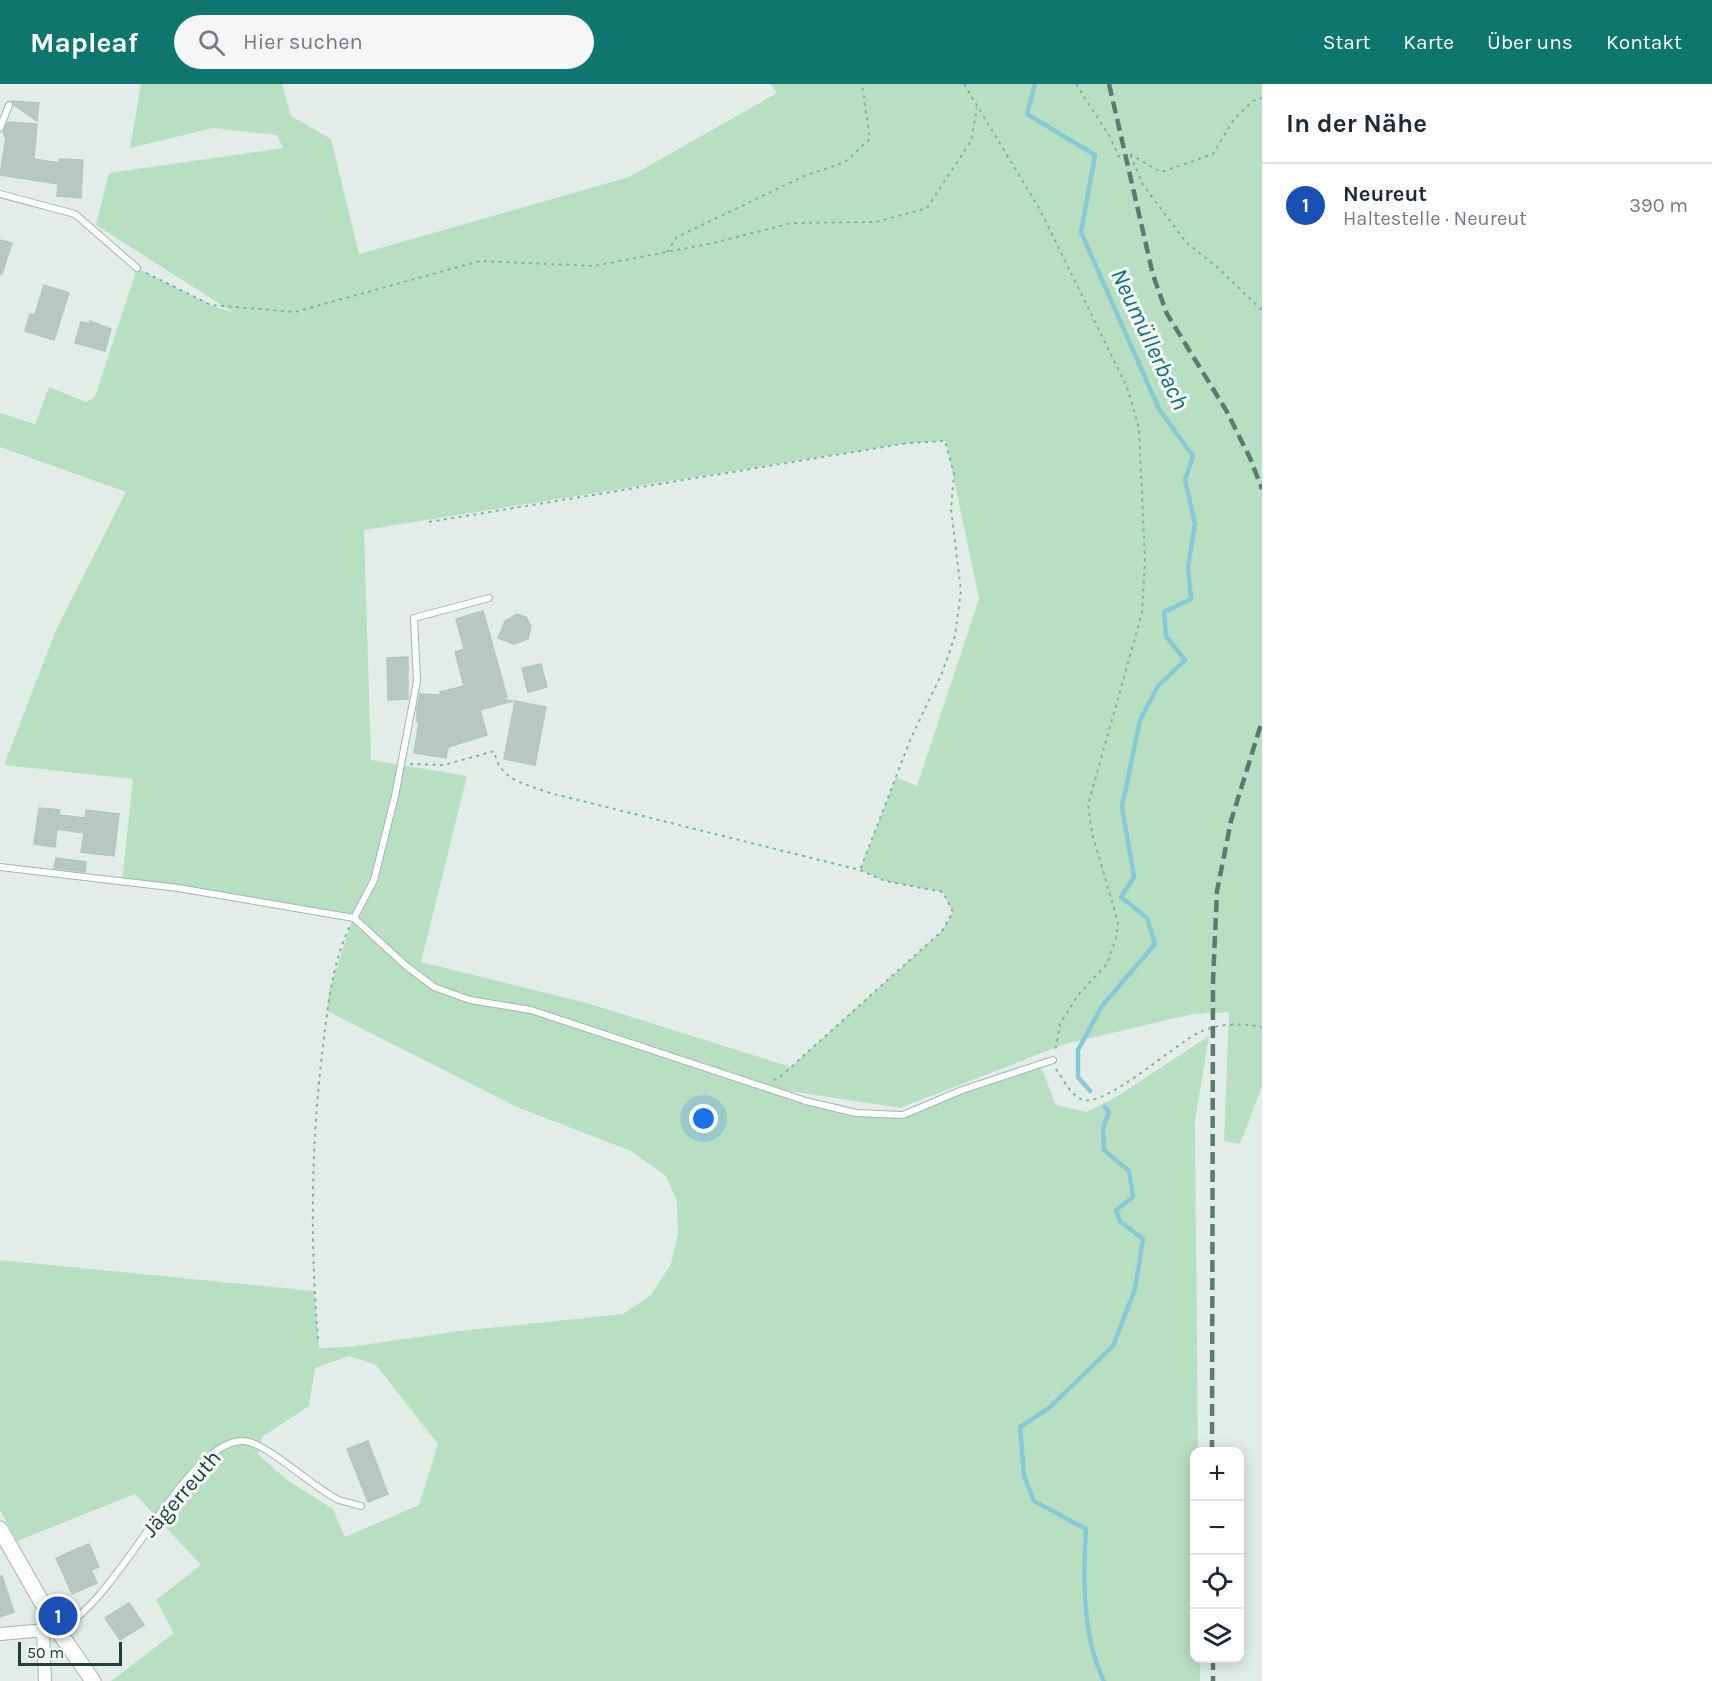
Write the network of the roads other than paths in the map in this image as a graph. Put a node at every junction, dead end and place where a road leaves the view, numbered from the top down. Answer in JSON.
{"nodes":[{"id":1,"x":9,"y":105,"type":"dead end"},
{"id":2,"x":0,"y":128,"type":"edge"},
{"id":3,"x":0,"y":194,"type":"edge"},
{"id":4,"x":137,"y":268,"type":"road end"},
{"id":5,"x":489,"y":598,"type":"dead end"},
{"id":6,"x":0,"y":867,"type":"edge"},
{"id":7,"x":354,"y":918,"type":"junction"},
{"id":8,"x":1053,"y":1060,"type":"road end"},
{"id":9,"x":361,"y":1506,"type":"dead end"},
{"id":10,"x":0,"y":1529,"type":"edge"},
{"id":11,"x":50,"y":1630,"type":"junction"},
{"id":12,"x":0,"y":1634,"type":"edge"},
{"id":13,"x":45,"y":1681,"type":"edge"},
{"id":14,"x":93,"y":1681,"type":"edge"}],
"edges":[{"from":1,"to":2,"type":"lane"},
{"from":3,"to":4,"type":"lane"},
{"from":5,"to":7,"type":"lane"},
{"from":6,"to":7,"type":"lane"},
{"from":7,"to":8,"type":"lane"},
{"from":9,"to":11,"type":"lane","name":"Jägerreuth"},
{"from":10,"to":11,"type":"street"},
{"from":11,"to":12,"type":"street"},
{"from":11,"to":13,"type":"street"},
{"from":11,"to":14,"type":"street"}]}
